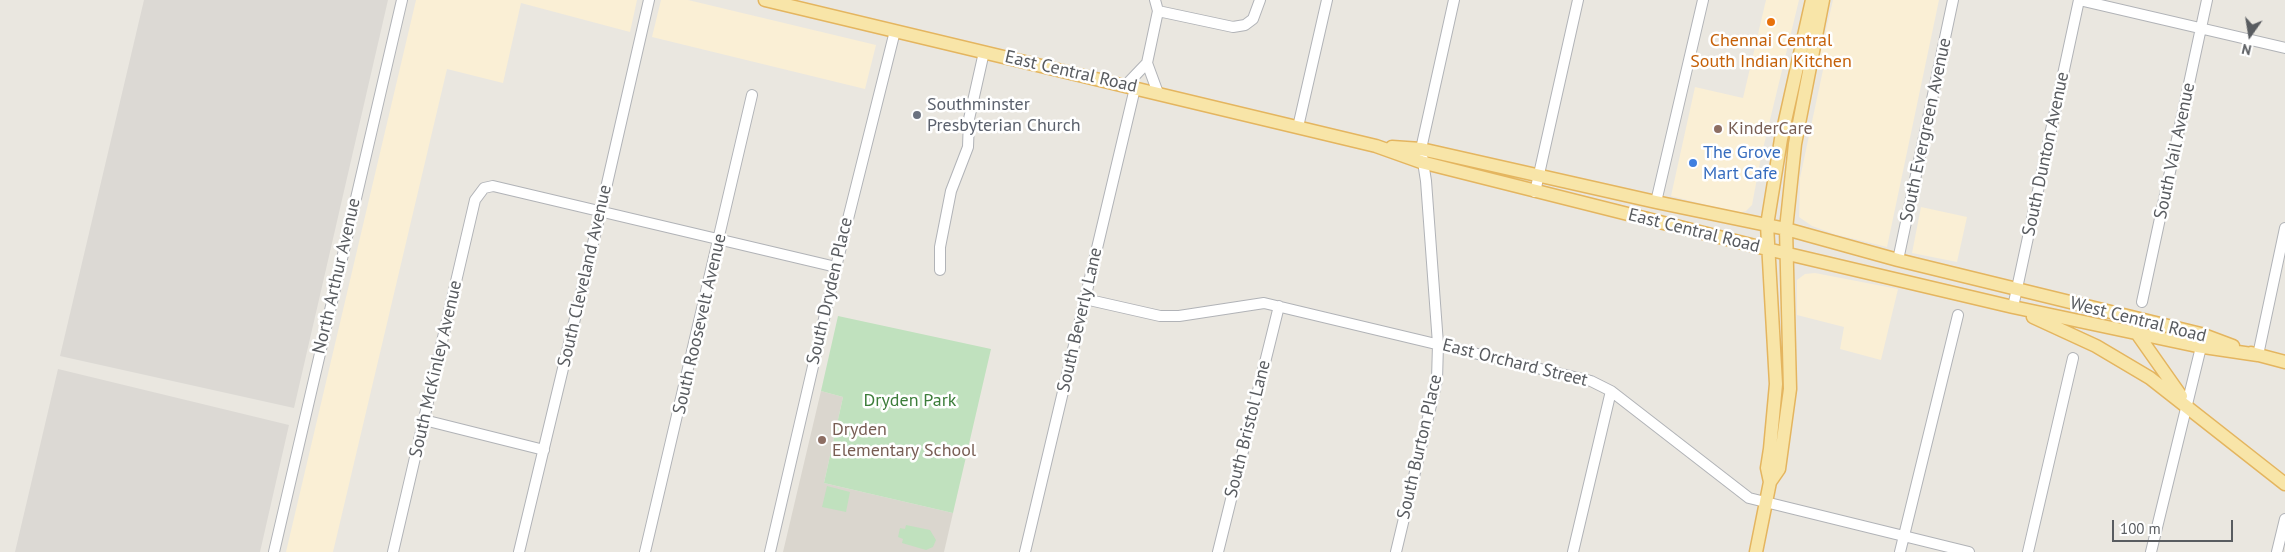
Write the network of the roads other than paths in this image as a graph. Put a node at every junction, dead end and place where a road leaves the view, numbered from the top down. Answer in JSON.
{"nodes":[{"id":1,"x":402,"y":0,"type":"edge"},
{"id":2,"x":649,"y":0,"type":"edge"},
{"id":3,"x":765,"y":0,"type":"edge"},
{"id":4,"x":1155,"y":0,"type":"edge"},
{"id":5,"x":1260,"y":0,"type":"edge"},
{"id":6,"x":1327,"y":0,"type":"edge"},
{"id":7,"x":1454,"y":0,"type":"edge"},
{"id":8,"x":1578,"y":0,"type":"edge"},
{"id":9,"x":1703,"y":0,"type":"edge"},
{"id":10,"x":1812,"y":0,"type":"edge"},
{"id":11,"x":1823,"y":0,"type":"edge"},
{"id":12,"x":1953,"y":0,"type":"edge"},
{"id":13,"x":2079,"y":0,"type":"edge"},
{"id":14,"x":2208,"y":0,"type":"edge"},
{"id":15,"x":1158,"y":11,"type":"junction"},
{"id":16,"x":2201,"y":28,"type":"junction"},
{"id":17,"x":895,"y":31,"type":"junction"},
{"id":18,"x":2285,"y":48,"type":"edge"},
{"id":19,"x":984,"y":52,"type":"junction"},
{"id":20,"x":1147,"y":63,"type":"junction"},
{"id":21,"x":1130,"y":86,"type":"junction"},
{"id":22,"x":1158,"y":93,"type":"junction"},
{"id":23,"x":752,"y":95,"type":"dead end"},
{"id":24,"x":1298,"y":127,"type":"junction"},
{"id":25,"x":1421,"y":155,"type":"junction"},
{"id":26,"x":1538,"y":176,"type":"junction"},
{"id":27,"x":1535,"y":192,"type":"junction"},
{"id":28,"x":1656,"y":202,"type":"junction"},
{"id":29,"x":601,"y":210,"type":"junction"},
{"id":30,"x":1767,"y":225,"type":"junction"},
{"id":31,"x":2285,"y":228,"type":"edge"},
{"id":32,"x":1786,"y":229,"type":"junction"},
{"id":33,"x":720,"y":240,"type":"junction"},
{"id":34,"x":1768,"y":249,"type":"junction"},
{"id":35,"x":1786,"y":253,"type":"junction"},
{"id":36,"x":1898,"y":260,"type":"junction"},
{"id":37,"x":836,"y":267,"type":"junction"},
{"id":38,"x":940,"y":270,"type":"dead end"},
{"id":39,"x":2017,"y":289,"type":"junction"},
{"id":40,"x":1085,"y":299,"type":"junction"},
{"id":41,"x":2142,"y":302,"type":"dead end"},
{"id":42,"x":1278,"y":306,"type":"junction"},
{"id":43,"x":2013,"y":307,"type":"junction"},
{"id":44,"x":2112,"y":312,"type":"junction"},
{"id":45,"x":1958,"y":315,"type":"dead end"},
{"id":46,"x":2138,"y":334,"type":"junction"},
{"id":47,"x":1438,"y":344,"type":"junction"},
{"id":48,"x":2201,"y":347,"type":"junction"},
{"id":49,"x":2258,"y":355,"type":"junction"},
{"id":50,"x":2073,"y":358,"type":"dead end"},
{"id":51,"x":2285,"y":362,"type":"edge"},
{"id":52,"x":1611,"y":391,"type":"junction"},
{"id":53,"x":2188,"y":406,"type":"junction"},
{"id":54,"x":424,"y":420,"type":"junction"},
{"id":55,"x":544,"y":450,"type":"junction"},
{"id":56,"x":1770,"y":482,"type":"junction"},
{"id":57,"x":2285,"y":484,"type":"edge"},
{"id":58,"x":1767,"y":501,"type":"junction"},
{"id":59,"x":2285,"y":519,"type":"edge"},
{"id":60,"x":1904,"y":537,"type":"junction"},
{"id":61,"x":274,"y":552,"type":"edge"},
{"id":62,"x":393,"y":552,"type":"edge"},
{"id":63,"x":520,"y":552,"type":"edge"},
{"id":64,"x":644,"y":552,"type":"edge"},
{"id":65,"x":770,"y":552,"type":"edge"},
{"id":66,"x":1025,"y":552,"type":"edge"},
{"id":67,"x":1218,"y":552,"type":"edge"},
{"id":68,"x":1396,"y":552,"type":"edge"},
{"id":69,"x":1573,"y":552,"type":"edge"},
{"id":70,"x":1756,"y":552,"type":"edge"},
{"id":71,"x":1900,"y":552,"type":"edge"},
{"id":72,"x":1969,"y":552,"type":"edge"},
{"id":73,"x":2028,"y":552,"type":"edge"},
{"id":74,"x":2151,"y":552,"type":"edge"},
{"id":75,"x":2277,"y":552,"type":"edge"}],
"edges":[{"from":1,"to":61,"type":"street","name":"North Arthur Avenue"},
{"from":2,"to":29,"type":"street","name":"South Cleveland Avenue"},
{"from":3,"to":17,"type":"main road","name":"East Central Road"},
{"from":4,"to":15,"type":"street"},
{"from":5,"to":15,"type":"street"},
{"from":6,"to":24,"type":"street"},
{"from":7,"to":25,"type":"street"},
{"from":8,"to":26,"type":"street"},
{"from":9,"to":28,"type":"street"},
{"from":10,"to":30,"type":"main road"},
{"from":11,"to":32,"type":"main road"},
{"from":12,"to":36,"type":"street","name":"South Evergreen Avenue"},
{"from":13,"to":16,"type":"street"},
{"from":13,"to":39,"type":"street","name":"South Dunton Avenue"},
{"from":14,"to":16,"type":"street","name":"South Vail Avenue"},
{"from":15,"to":20,"type":"street"},
{"from":16,"to":18,"type":"street"},
{"from":16,"to":41,"type":"street","name":"South Vail Avenue"},
{"from":17,"to":19,"type":"main road","name":"East Central Road"},
{"from":17,"to":37,"type":"street","name":"South Dryden Place"},
{"from":19,"to":21,"type":"main road","name":"East Central Road"},
{"from":19,"to":38,"type":"street"},
{"from":20,"to":21,"type":"street"},
{"from":20,"to":22,"type":"street"},
{"from":21,"to":22,"type":"main road","name":"East Central Road"},
{"from":21,"to":40,"type":"street","name":"South Beverly Lane"},
{"from":22,"to":24,"type":"main road","name":"East Central Road"},
{"from":23,"to":33,"type":"street","name":"South Roosevelt Avenue"},
{"from":24,"to":25,"type":"main road","name":"East Central Road"},
{"from":25,"to":26,"type":"main road","name":"East Central Road"},
{"from":25,"to":27,"type":"main road","name":"East Central Road"},
{"from":25,"to":47,"type":"street","name":"South Burton Place"},
{"from":26,"to":27,"type":"street"},
{"from":26,"to":28,"type":"main road","name":"East Central Road"},
{"from":27,"to":34,"type":"main road","name":"East Central Road"},
{"from":28,"to":30,"type":"main road","name":"East Central Road"},
{"from":29,"to":33,"type":"street"},
{"from":29,"to":54,"type":"street","name":"South McKinley Avenue"},
{"from":29,"to":55,"type":"street","name":"South Cleveland Avenue"},
{"from":30,"to":32,"type":"main road","name":"East Central Road"},
{"from":30,"to":34,"type":"main road"},
{"from":31,"to":49,"type":"street"},
{"from":32,"to":35,"type":"main road"},
{"from":32,"to":36,"type":"main road","name":"East Central Road"},
{"from":33,"to":37,"type":"street"},
{"from":33,"to":64,"type":"street","name":"South Roosevelt Avenue"},
{"from":34,"to":35,"type":"main road","name":"East Central Road"},
{"from":34,"to":56,"type":"main road"},
{"from":35,"to":43,"type":"main road","name":"East Central Road"},
{"from":35,"to":56,"type":"main road"},
{"from":36,"to":39,"type":"main road","name":"East Central Road"},
{"from":37,"to":65,"type":"street","name":"South Dryden Place"},
{"from":39,"to":43,"type":"street","name":"South Dunton Avenue"},
{"from":39,"to":44,"type":"main road","name":"West Central Road"},
{"from":40,"to":42,"type":"street","name":"East Orchard Street"},
{"from":40,"to":66,"type":"street","name":"South Beverly Lane"},
{"from":42,"to":47,"type":"street","name":"East Orchard Street"},
{"from":42,"to":67,"type":"street","name":"South Bristol Lane"},
{"from":43,"to":46,"type":"main road","name":"West Central Road"},
{"from":43,"to":53,"type":"main road"},
{"from":44,"to":46,"type":"main road"},
{"from":44,"to":49,"type":"main road","name":"West Central Road"},
{"from":45,"to":60,"type":"street"},
{"from":46,"to":48,"type":"main road","name":"West Central Road"},
{"from":46,"to":53,"type":"main road"},
{"from":47,"to":52,"type":"street","name":"East Orchard Street"},
{"from":47,"to":68,"type":"street","name":"South Burton Place"},
{"from":48,"to":49,"type":"main road","name":"West Central Road"},
{"from":48,"to":53,"type":"street"},
{"from":49,"to":51,"type":"main road","name":"West Central Road"},
{"from":50,"to":73,"type":"street"},
{"from":52,"to":58,"type":"street","name":"East Orchard Street"},
{"from":52,"to":69,"type":"street"},
{"from":53,"to":57,"type":"main road"},
{"from":53,"to":74,"type":"street"},
{"from":54,"to":55,"type":"street"},
{"from":54,"to":62,"type":"street","name":"South McKinley Avenue"},
{"from":55,"to":63,"type":"street","name":"South Cleveland Avenue"},
{"from":56,"to":58,"type":"main road"},
{"from":58,"to":60,"type":"street","name":"East Orchard Street"},
{"from":58,"to":70,"type":"main road"},
{"from":59,"to":75,"type":"street"},
{"from":60,"to":71,"type":"street"},
{"from":60,"to":72,"type":"street","name":"East Orchard Street"}]}
